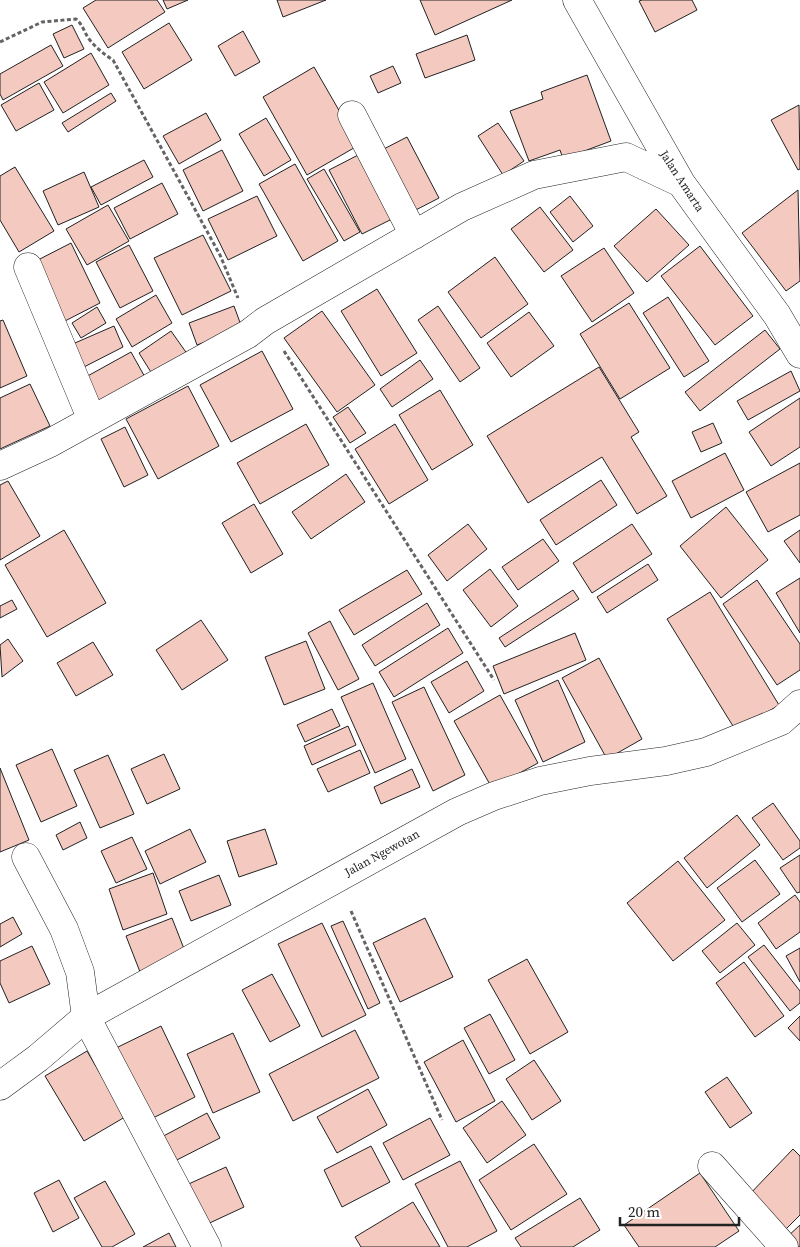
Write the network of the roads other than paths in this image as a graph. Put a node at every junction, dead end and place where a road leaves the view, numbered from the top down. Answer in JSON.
{"nodes":[{"id":1,"x":577,"y":0,"type":"edge"},
{"id":2,"x":352,"y":115,"type":"dead end"},
{"id":3,"x":647,"y":123,"type":"junction"},
{"id":4,"x":626,"y":157,"type":"junction"},
{"id":5,"x":681,"y":183,"type":"junction"},
{"id":6,"x":414,"y":235,"type":"junction"},
{"id":7,"x":28,"y":267,"type":"dead end"},
{"id":8,"x":800,"y":354,"type":"edge"},
{"id":9,"x":92,"y":420,"type":"junction"},
{"id":10,"x":0,"y":466,"type":"edge"},
{"id":11,"x":800,"y":704,"type":"edge"},
{"id":12,"x":26,"y":857,"type":"dead end"},
{"id":13,"x":86,"y":1017,"type":"junction"},
{"id":14,"x":0,"y":1086,"type":"edge"},
{"id":15,"x":712,"y":1166,"type":"dead end"},
{"id":16,"x":207,"y":1247,"type":"edge"},
{"id":17,"x":784,"y":1247,"type":"edge"}],
"edges":[{"from":1,"to":3,"type":"street","name":"Jalan Amarta"},
{"from":2,"to":6,"type":"street"},
{"from":3,"to":4,"type":"street"},
{"from":3,"to":5,"type":"street","name":"Jalan Amarta"},
{"from":4,"to":5,"type":"street"},
{"from":4,"to":6,"type":"street"},
{"from":5,"to":8,"type":"street","name":"Jalan Amarta"},
{"from":6,"to":9,"type":"street"},
{"from":7,"to":9,"type":"street"},
{"from":9,"to":10,"type":"street"},
{"from":11,"to":13,"type":"street","name":"Jalan Ngewotan"},
{"from":12,"to":13,"type":"street"},
{"from":13,"to":14,"type":"street","name":"Jalan Ngewotan"},
{"from":13,"to":16,"type":"street"},
{"from":15,"to":17,"type":"street"}]}
